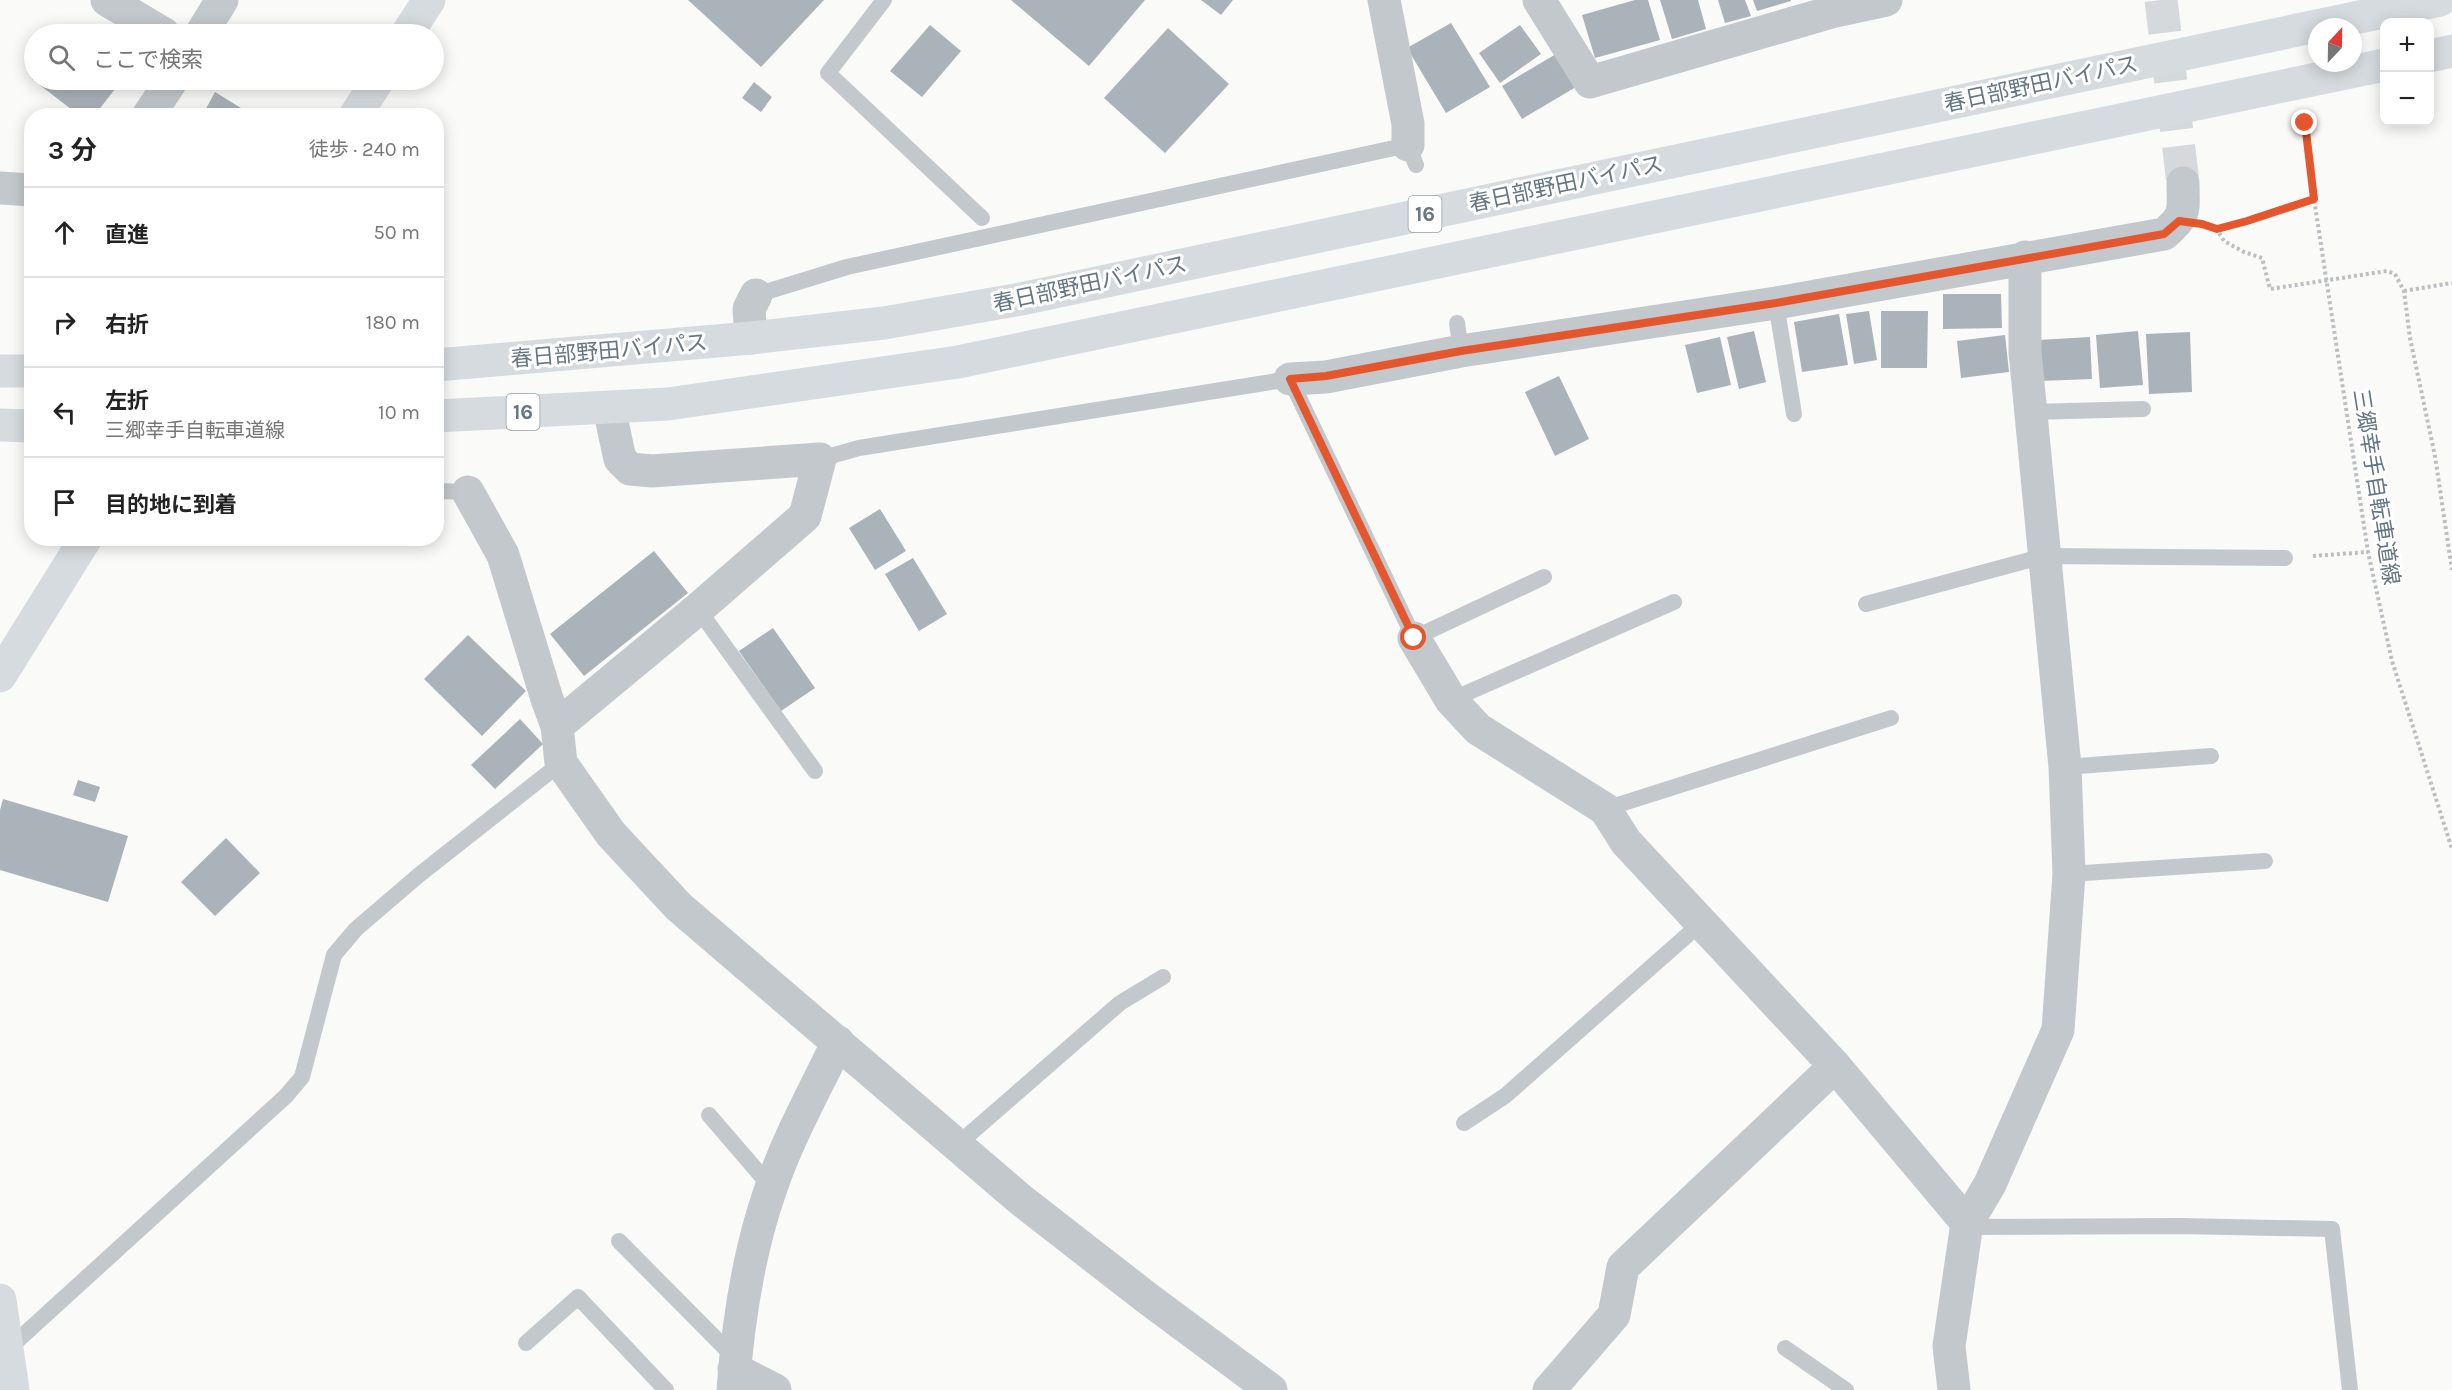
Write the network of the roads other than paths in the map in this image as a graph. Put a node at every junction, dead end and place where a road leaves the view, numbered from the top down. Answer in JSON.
{"nodes":[{"id":1,"x":107,"y":0,"type":"edge"},
{"id":2,"x":222,"y":0,"type":"edge"},
{"id":3,"x":429,"y":0,"type":"edge"},
{"id":4,"x":884,"y":0,"type":"edge"},
{"id":5,"x":1384,"y":0,"type":"edge"},
{"id":6,"x":1539,"y":0,"type":"edge"},
{"id":7,"x":2440,"y":0,"type":"edge"},
{"id":8,"x":1877,"y":1,"type":"edge"},
{"id":9,"x":148,"y":24,"type":"edge"},
{"id":10,"x":207,"y":24,"type":"edge"},
{"id":11,"x":413,"y":24,"type":"edge"},
{"id":12,"x":2452,"y":51,"type":"edge"},
{"id":13,"x":2434,"y":55,"type":"edge"},
{"id":14,"x":2380,"y":66,"type":"edge"},
{"id":15,"x":165,"y":90,"type":"edge"},
{"id":16,"x":372,"y":90,"type":"edge"},
{"id":17,"x":153,"y":108,"type":"edge"},
{"id":18,"x":360,"y":108,"type":"edge"},
{"id":19,"x":1412,"y":155,"type":"joint"},
{"id":20,"x":2183,"y":183,"type":"tunnel mouth"},
{"id":21,"x":0,"y":188,"type":"edge"},
{"id":22,"x":24,"y":190,"type":"edge"},
{"id":23,"x":982,"y":218,"type":"dead end"},
{"id":24,"x":2025,"y":257,"type":"junction"},
{"id":25,"x":756,"y":295,"type":"joint"},
{"id":26,"x":1776,"y":303,"type":"junction"},
{"id":27,"x":751,"y":338,"type":"junction"},
{"id":28,"x":444,"y":364,"type":"edge"},
{"id":29,"x":0,"y":370,"type":"edge"},
{"id":30,"x":24,"y":371,"type":"edge"},
{"id":31,"x":1290,"y":379,"type":"junction"},
{"id":32,"x":609,"y":408,"type":"junction"},
{"id":33,"x":2143,"y":410,"type":"dead end"},
{"id":34,"x":2030,"y":412,"type":"junction"},
{"id":35,"x":1794,"y":414,"type":"dead end"},
{"id":36,"x":444,"y":416,"type":"edge"},
{"id":37,"x":0,"y":425,"type":"edge"},
{"id":38,"x":24,"y":426,"type":"edge"},
{"id":39,"x":820,"y":459,"type":"junction"},
{"id":40,"x":452,"y":492,"type":"edge"},
{"id":41,"x":81,"y":546,"type":"edge"},
{"id":42,"x":2044,"y":556,"type":"junction"},
{"id":43,"x":2285,"y":558,"type":"road end"},
{"id":44,"x":1544,"y":577,"type":"dead end"},
{"id":45,"x":1674,"y":602,"type":"dead end"},
{"id":46,"x":1866,"y":604,"type":"dead end"},
{"id":47,"x":698,"y":609,"type":"junction"},
{"id":48,"x":1414,"y":638,"type":"junction"},
{"id":49,"x":0,"y":676,"type":"edge"},
{"id":50,"x":1451,"y":700,"type":"junction"},
{"id":51,"x":1891,"y":718,"type":"dead end"},
{"id":52,"x":557,"y":726,"type":"junction"},
{"id":53,"x":2211,"y":756,"type":"dead end"},
{"id":54,"x":561,"y":763,"type":"junction"},
{"id":55,"x":2065,"y":767,"type":"junction"},
{"id":56,"x":815,"y":771,"type":"dead end"},
{"id":57,"x":1605,"y":809,"type":"junction"},
{"id":58,"x":2265,"y":861,"type":"dead end"},
{"id":59,"x":2069,"y":874,"type":"junction"},
{"id":60,"x":1700,"y":924,"type":"junction"},
{"id":61,"x":1162,"y":977,"type":"dead end"},
{"id":62,"x":838,"y":1042,"type":"junction"},
{"id":63,"x":1835,"y":1066,"type":"junction"},
{"id":64,"x":709,"y":1115,"type":"dead end"},
{"id":65,"x":1464,"y":1123,"type":"dead end"},
{"id":66,"x":957,"y":1145,"type":"junction"},
{"id":67,"x":771,"y":1187,"type":"junction"},
{"id":68,"x":1966,"y":1225,"type":"junction"},
{"id":69,"x":619,"y":1241,"type":"dead end"},
{"id":70,"x":0,"y":1300,"type":"edge"},
{"id":71,"x":526,"y":1343,"type":"dead end"},
{"id":72,"x":1785,"y":1348,"type":"dead end"},
{"id":73,"x":7,"y":1350,"type":"junction"},
{"id":74,"x":734,"y":1372,"type":"edge"},
{"id":75,"x":14,"y":1390,"type":"edge"},
{"id":76,"x":666,"y":1390,"type":"edge"},
{"id":77,"x":775,"y":1390,"type":"edge"},
{"id":78,"x":1271,"y":1390,"type":"edge"},
{"id":79,"x":1549,"y":1390,"type":"edge"},
{"id":80,"x":1846,"y":1390,"type":"edge"},
{"id":81,"x":1954,"y":1390,"type":"edge"},
{"id":82,"x":2350,"y":1390,"type":"edge"}],
"edges":[{"from":1,"to":9,"type":"street"},
{"from":2,"to":10,"type":"street"},
{"from":3,"to":11,"type":"main road"},
{"from":4,"to":23,"type":"lane"},
{"from":5,"to":19,"type":"street"},
{"from":6,"to":8,"type":"street"},
{"from":7,"to":27,"type":"main road","name":"春日部野田バイパス","number":"16"},
{"from":12,"to":13,"type":"main road"},
{"from":14,"to":32,"type":"main road","number":"16"},
{"from":15,"to":17,"type":"street"},
{"from":16,"to":18,"type":"main road"},
{"from":19,"to":25,"type":"lane"},
{"from":20,"to":24,"type":"street"},
{"from":21,"to":22,"type":"street"},
{"from":24,"to":26,"type":"street"},
{"from":24,"to":34,"type":"street"},
{"from":25,"to":27,"type":"street"},
{"from":26,"to":31,"type":"street"},
{"from":26,"to":35,"type":"lane"},
{"from":27,"to":28,"type":"main road","name":"春日部野田バイパス","number":"16"},
{"from":29,"to":30,"type":"main road"},
{"from":31,"to":39,"type":"lane"},
{"from":31,"to":48,"type":"lane"},
{"from":32,"to":36,"type":"main road","number":"16"},
{"from":32,"to":39,"type":"street"},
{"from":33,"to":34,"type":"lane"},
{"from":34,"to":42,"type":"street"},
{"from":37,"to":38,"type":"main road"},
{"from":39,"to":47,"type":"street"},
{"from":40,"to":52,"type":"street"},
{"from":41,"to":49,"type":"main road"},
{"from":42,"to":43,"type":"lane"},
{"from":42,"to":46,"type":"lane"},
{"from":42,"to":55,"type":"street"},
{"from":44,"to":48,"type":"lane"},
{"from":45,"to":50,"type":"lane"},
{"from":47,"to":52,"type":"street"},
{"from":47,"to":56,"type":"lane"},
{"from":48,"to":50,"type":"street"},
{"from":50,"to":57,"type":"street"},
{"from":51,"to":57,"type":"lane"},
{"from":52,"to":54,"type":"street"},
{"from":53,"to":55,"type":"lane"},
{"from":54,"to":62,"type":"street"},
{"from":54,"to":73,"type":"lane"},
{"from":55,"to":59,"type":"street"},
{"from":57,"to":60,"type":"street"},
{"from":58,"to":59,"type":"lane"},
{"from":59,"to":68,"type":"street"},
{"from":60,"to":63,"type":"street"},
{"from":60,"to":65,"type":"lane"},
{"from":61,"to":66,"type":"lane"},
{"from":62,"to":66,"type":"street"},
{"from":62,"to":67,"type":"street"},
{"from":63,"to":68,"type":"street"},
{"from":63,"to":79,"type":"street"},
{"from":64,"to":67,"type":"lane"},
{"from":66,"to":78,"type":"street"},
{"from":67,"to":74,"type":"street"},
{"from":68,"to":81,"type":"street"},
{"from":68,"to":82,"type":"lane"},
{"from":69,"to":74,"type":"lane"},
{"from":70,"to":73,"type":"main road"},
{"from":71,"to":76,"type":"lane"},
{"from":72,"to":80,"type":"lane"},
{"from":73,"to":75,"type":"main road"},
{"from":74,"to":77,"type":"street"}]}
